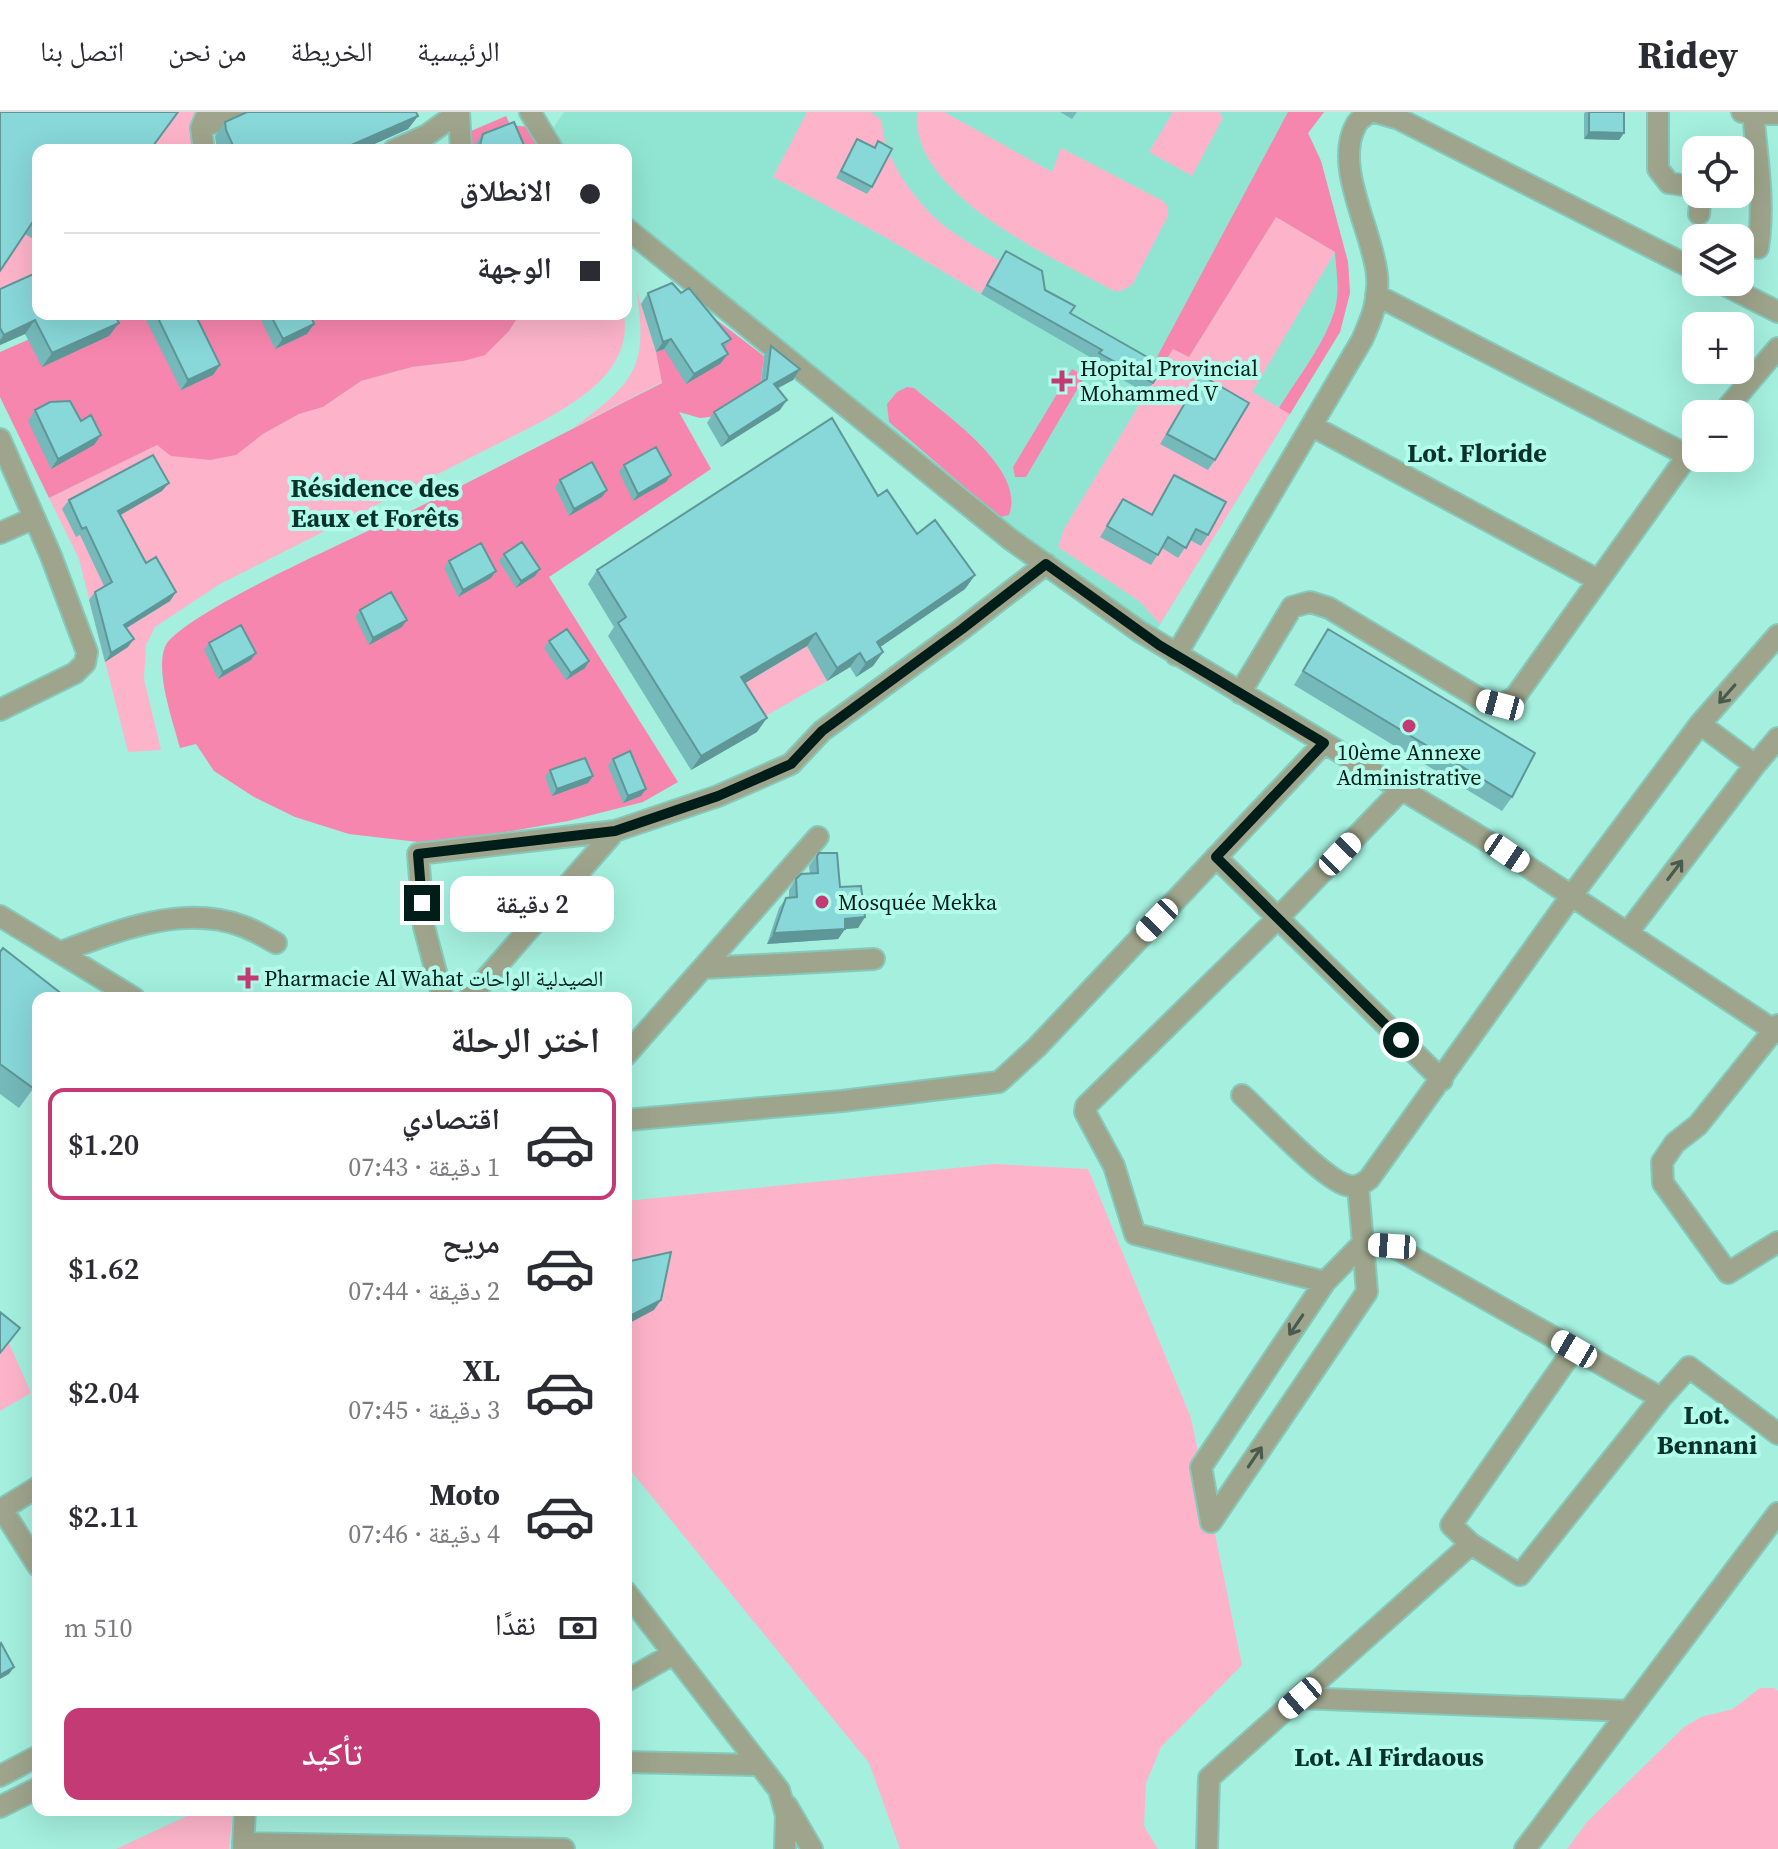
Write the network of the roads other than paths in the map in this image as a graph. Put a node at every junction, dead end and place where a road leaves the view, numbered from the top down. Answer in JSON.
{"nodes":[{"id":1,"x":237,"y":112,"type":"edge"},
{"id":2,"x":530,"y":112,"type":"edge"},
{"id":3,"x":1372,"y":112,"type":"edge"},
{"id":4,"x":1658,"y":112,"type":"edge"},
{"id":5,"x":1741,"y":112,"type":"edge"},
{"id":6,"x":1753,"y":113,"type":"edge"},
{"id":7,"x":1778,"y":114,"type":"edge"},
{"id":8,"x":204,"y":120,"type":"edge"},
{"id":9,"x":204,"y":144,"type":"edge"},
{"id":10,"x":407,"y":144,"type":"edge"},
{"id":11,"x":461,"y":144,"type":"edge"},
{"id":12,"x":549,"y":144,"type":"edge"},
{"id":13,"x":1682,"y":185,"type":"edge"},
{"id":14,"x":632,"y":233,"type":"edge"},
{"id":15,"x":1758,"y":248,"type":"dead end"},
{"id":16,"x":1682,"y":263,"type":"edge"},
{"id":17,"x":1376,"y":295,"type":"junction"},
{"id":18,"x":1747,"y":296,"type":"edge"},
{"id":19,"x":1778,"y":312,"type":"edge"},
{"id":20,"x":1778,"y":348,"type":"edge"},
{"id":21,"x":1734,"y":400,"type":"edge"},
{"id":22,"x":1312,"y":426,"type":"junction"},
{"id":23,"x":0,"y":439,"type":"edge"},
{"id":24,"x":1682,"y":445,"type":"edge"},
{"id":25,"x":1682,"y":464,"type":"edge"},
{"id":26,"x":34,"y":518,"type":"junction"},
{"id":27,"x":0,"y":533,"type":"edge"},
{"id":28,"x":1046,"y":564,"type":"junction"},
{"id":29,"x":1598,"y":580,"type":"junction"},
{"id":30,"x":1778,"y":635,"type":"edge"},
{"id":31,"x":1176,"y":655,"type":"junction"},
{"id":32,"x":1240,"y":693,"type":"junction"},
{"id":33,"x":0,"y":710,"type":"edge"},
{"id":34,"x":1700,"y":724,"type":"junction"},
{"id":35,"x":1778,"y":738,"type":"edge"},
{"id":36,"x":1324,"y":743,"type":"junction"},
{"id":37,"x":1755,"y":765,"type":"junction"},
{"id":38,"x":1402,"y":789,"type":"junction"},
{"id":39,"x":615,"y":831,"type":"junction"},
{"id":40,"x":818,"y":837,"type":"dead end"},
{"id":41,"x":1216,"y":857,"type":"junction"},
{"id":42,"x":1572,"y":895,"type":"junction"},
{"id":43,"x":0,"y":916,"type":"edge"},
{"id":44,"x":1277,"y":919,"type":"junction"},
{"id":45,"x":1628,"y":932,"type":"junction"},
{"id":46,"x":276,"y":943,"type":"dead end"},
{"id":47,"x":61,"y":952,"type":"junction"},
{"id":48,"x":874,"y":959,"type":"dead end"},
{"id":49,"x":704,"y":968,"type":"junction"},
{"id":50,"x":110,"y":992,"type":"edge"},
{"id":51,"x":441,"y":992,"type":"edge"},
{"id":52,"x":474,"y":992,"type":"edge"},
{"id":53,"x":1776,"y":1029,"type":"edge"},
{"id":54,"x":632,"y":1048,"type":"edge"},
{"id":55,"x":1442,"y":1080,"type":"junction"},
{"id":56,"x":1242,"y":1095,"type":"dead end"},
{"id":57,"x":632,"y":1119,"type":"edge"},
{"id":58,"x":1358,"y":1187,"type":"junction"},
{"id":59,"x":1778,"y":1242,"type":"edge"},
{"id":60,"x":1363,"y":1243,"type":"junction"},
{"id":61,"x":1325,"y":1282,"type":"junction"},
{"id":62,"x":1574,"y":1349,"type":"junction"},
{"id":63,"x":1661,"y":1398,"type":"junction"},
{"id":64,"x":1778,"y":1434,"type":"edge"},
{"id":65,"x":32,"y":1491,"type":"edge"},
{"id":66,"x":1778,"y":1513,"type":"edge"},
{"id":67,"x":1471,"y":1544,"type":"junction"},
{"id":68,"x":32,"y":1556,"type":"edge"},
{"id":69,"x":632,"y":1600,"type":"edge"},
{"id":70,"x":673,"y":1654,"type":"junction"},
{"id":71,"x":632,"y":1678,"type":"edge"},
{"id":72,"x":1300,"y":1698,"type":"junction"},
{"id":73,"x":1629,"y":1711,"type":"junction"},
{"id":74,"x":32,"y":1759,"type":"edge"},
{"id":75,"x":632,"y":1762,"type":"edge"},
{"id":76,"x":756,"y":1765,"type":"junction"},
{"id":77,"x":0,"y":1776,"type":"edge"},
{"id":78,"x":32,"y":1791,"type":"edge"},
{"id":79,"x":783,"y":1799,"type":"junction"},
{"id":80,"x":0,"y":1807,"type":"edge"},
{"id":81,"x":245,"y":1816,"type":"edge"},
{"id":82,"x":243,"y":1846,"type":"edge"},
{"id":83,"x":564,"y":1849,"type":"edge"},
{"id":84,"x":785,"y":1849,"type":"edge"},
{"id":85,"x":812,"y":1849,"type":"edge"},
{"id":86,"x":1207,"y":1849,"type":"edge"},
{"id":87,"x":1525,"y":1849,"type":"edge"}],
"edges":[{"from":1,"to":8,"type":"street"},
{"from":2,"to":12,"type":"street"},
{"from":3,"to":16,"type":"street"},
{"from":3,"to":17,"type":"street"},
{"from":4,"to":13,"type":"street"},
{"from":5,"to":6,"type":"street"},
{"from":6,"to":7,"type":"street"},
{"from":6,"to":15,"type":"street"},
{"from":8,"to":9,"type":"street"},
{"from":10,"to":11,"type":"street"},
{"from":14,"to":28,"type":"street"},
{"from":17,"to":22,"type":"street"},
{"from":17,"to":24,"type":"street"},
{"from":18,"to":19,"type":"street"},
{"from":20,"to":21,"type":"street"},
{"from":22,"to":29,"type":"street"},
{"from":22,"to":31,"type":"street"},
{"from":23,"to":26,"type":"street"},
{"from":25,"to":29,"type":"street"},
{"from":26,"to":27,"type":"street"},
{"from":26,"to":33,"type":"street"},
{"from":28,"to":31,"type":"street"},
{"from":28,"to":39,"type":"street"},
{"from":29,"to":32,"type":"street"},
{"from":30,"to":34,"type":"street","one_way":true},
{"from":31,"to":32,"type":"street"},
{"from":32,"to":36,"type":"street"},
{"from":34,"to":37,"type":"street"},
{"from":34,"to":42,"type":"street"},
{"from":35,"to":37,"type":"street"},
{"from":36,"to":38,"type":"street"},
{"from":36,"to":41,"type":"street"},
{"from":45,"to":37,"type":"street","one_way":true},
{"from":38,"to":42,"type":"street"},
{"from":38,"to":44,"type":"street"},
{"from":39,"to":51,"type":"street"},
{"from":39,"to":52,"type":"street"},
{"from":40,"to":49,"type":"street"},
{"from":41,"to":44,"type":"street"},
{"from":41,"to":57,"type":"street"},
{"from":42,"to":45,"type":"street"},
{"from":42,"to":55,"type":"street"},
{"from":43,"to":47,"type":"street"},
{"from":44,"to":55,"type":"street"},
{"from":44,"to":61,"type":"street"},
{"from":45,"to":53,"type":"street"},
{"from":46,"to":47,"type":"street"},
{"from":47,"to":50,"type":"street"},
{"from":48,"to":49,"type":"street"},
{"from":49,"to":54,"type":"street"},
{"from":53,"to":59,"type":"street"},
{"from":55,"to":58,"type":"street"},
{"from":56,"to":58,"type":"street"},
{"from":58,"to":60,"type":"street"},
{"from":60,"to":61,"type":"street"},
{"from":61,"to":60,"type":"street","one_way":true},
{"from":60,"to":62,"type":"street"},
{"from":62,"to":63,"type":"street"},
{"from":62,"to":67,"type":"street"},
{"from":63,"to":64,"type":"street"},
{"from":63,"to":67,"type":"street"},
{"from":65,"to":68,"type":"street"},
{"from":66,"to":73,"type":"street"},
{"from":67,"to":72,"type":"street"},
{"from":69,"to":70,"type":"street"},
{"from":70,"to":71,"type":"street"},
{"from":70,"to":76,"type":"street"},
{"from":72,"to":73,"type":"street"},
{"from":72,"to":86,"type":"street"},
{"from":73,"to":87,"type":"street"},
{"from":74,"to":77,"type":"street"},
{"from":75,"to":76,"type":"street"},
{"from":76,"to":79,"type":"street"},
{"from":78,"to":80,"type":"street"},
{"from":79,"to":84,"type":"street"},
{"from":79,"to":85,"type":"street"},
{"from":81,"to":82,"type":"street"},
{"from":82,"to":83,"type":"street"}]}
